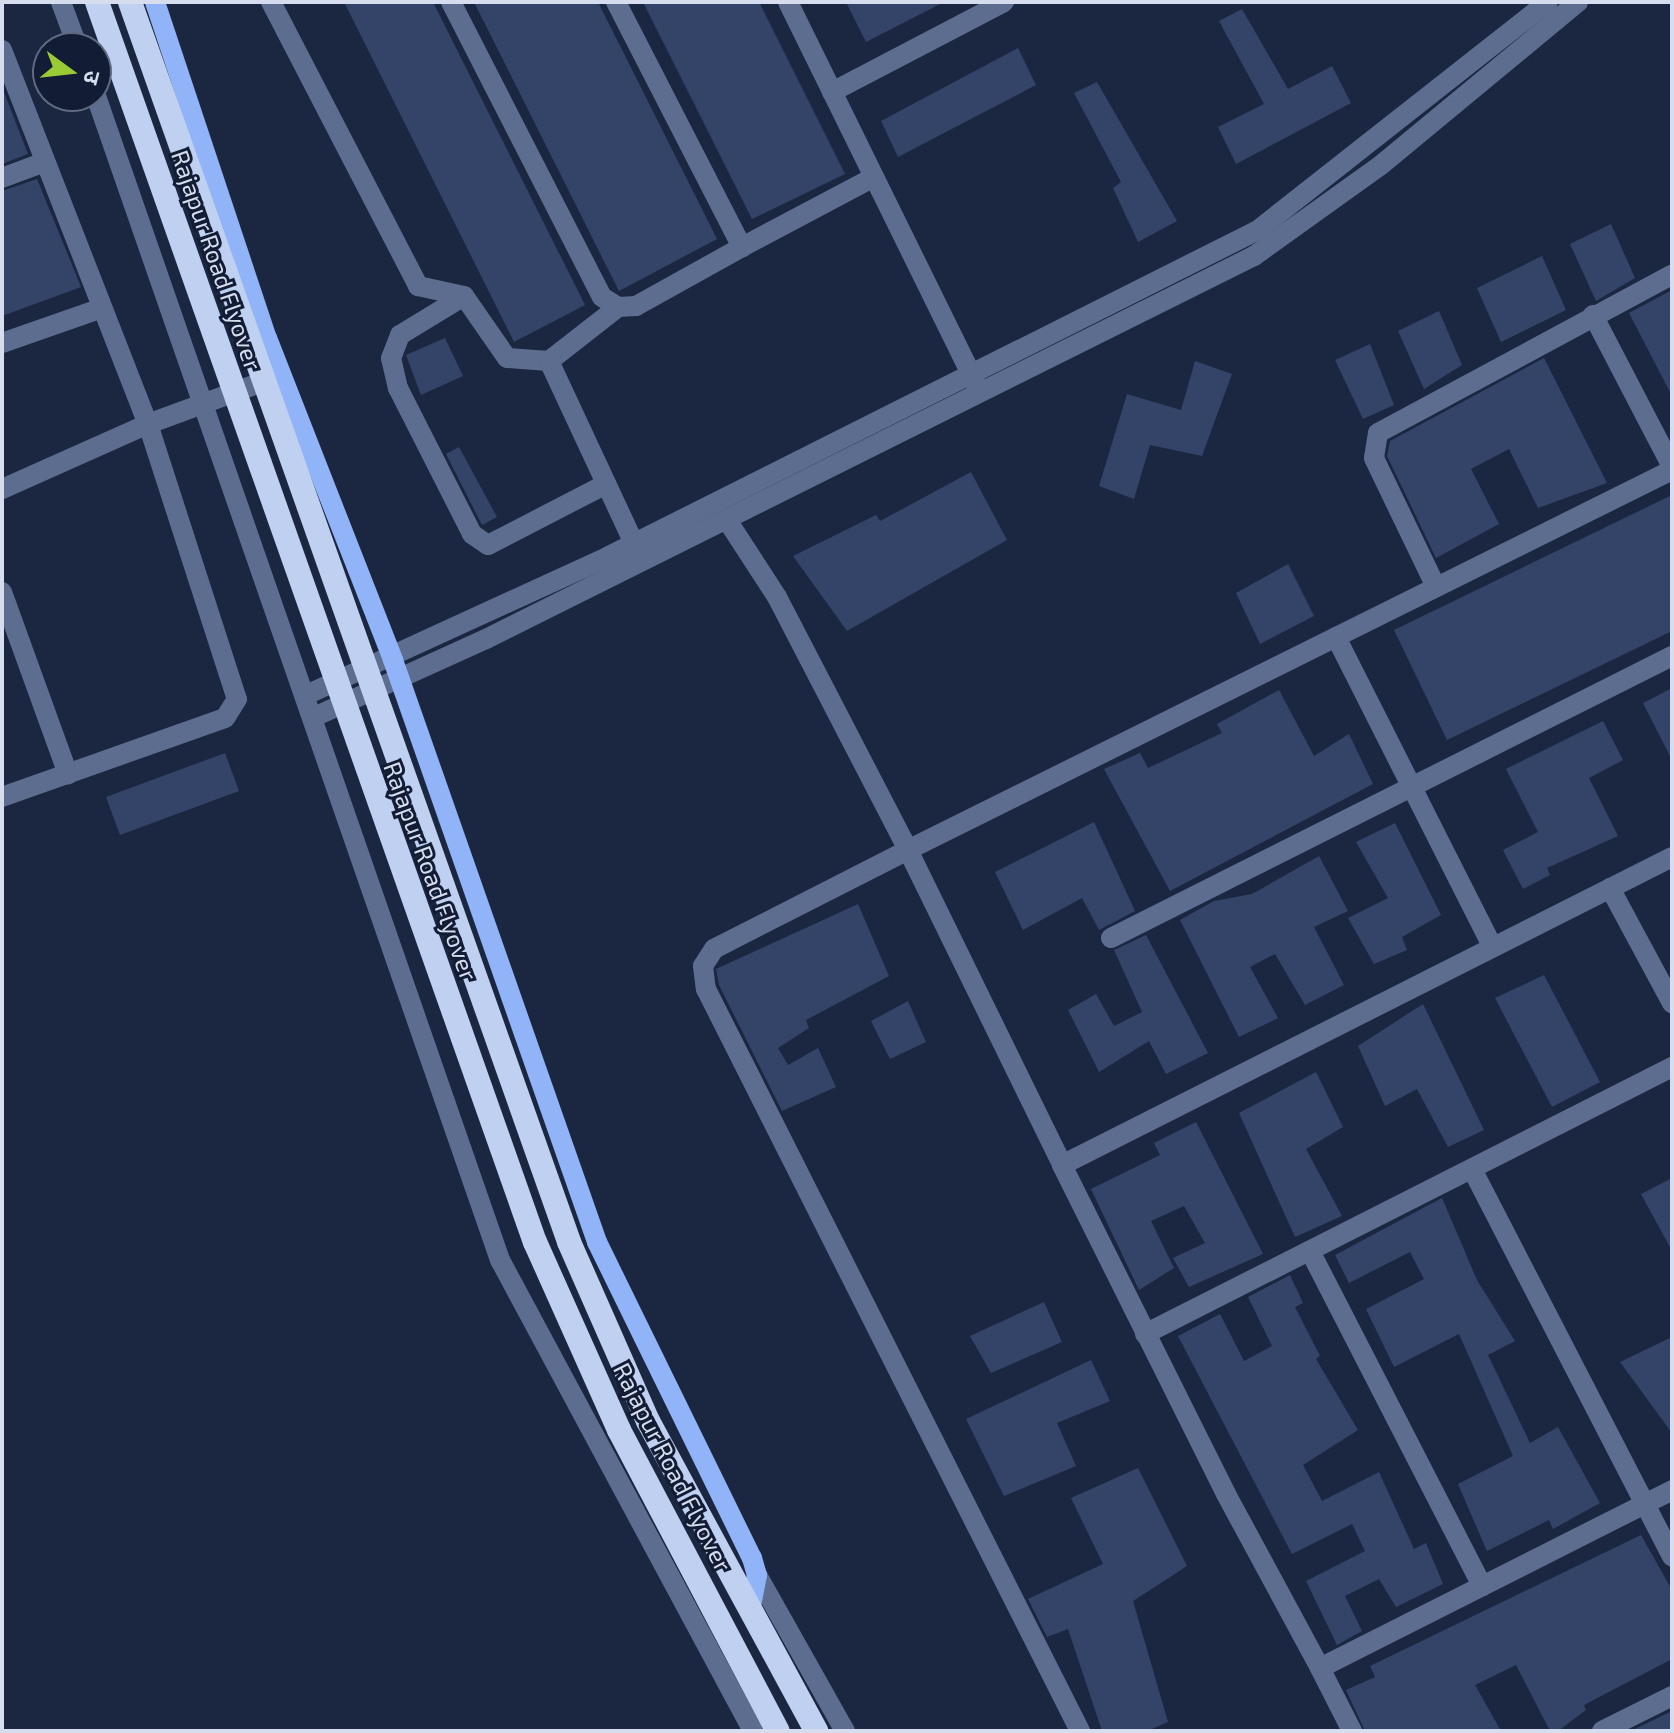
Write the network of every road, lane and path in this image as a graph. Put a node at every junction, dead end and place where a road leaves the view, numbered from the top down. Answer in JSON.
{"nodes":[{"id":1,"x":61,"y":2,"type":"edge"},
{"id":2,"x":97,"y":2,"type":"edge"},
{"id":3,"x":130,"y":2,"type":"edge"},
{"id":4,"x":155,"y":2,"type":"edge"},
{"id":5,"x":271,"y":2,"type":"edge"},
{"id":6,"x":451,"y":2,"type":"edge"},
{"id":7,"x":616,"y":2,"type":"edge"},
{"id":8,"x":788,"y":2,"type":"edge"},
{"id":9,"x":1004,"y":2,"type":"edge"},
{"id":10,"x":1548,"y":2,"type":"edge"},
{"id":11,"x":1578,"y":2,"type":"edge"},
{"id":12,"x":72,"y":32,"type":"edge"},
{"id":13,"x":2,"y":50,"type":"edge"},
{"id":14,"x":832,"y":92,"type":"junction"},
{"id":15,"x":102,"y":112,"type":"edge"},
{"id":16,"x":42,"y":163,"type":"junction"},
{"id":17,"x":874,"y":177,"type":"junction"},
{"id":18,"x":2,"y":178,"type":"edge"},
{"id":19,"x":742,"y":247,"type":"junction"},
{"id":20,"x":1672,"y":275,"type":"edge"},
{"id":21,"x":464,"y":296,"type":"junction"},
{"id":22,"x":618,"y":307,"type":"junction"},
{"id":23,"x":102,"y":308,"type":"junction"},
{"id":24,"x":1593,"y":315,"type":"junction"},
{"id":25,"x":2,"y":343,"type":"edge"},
{"id":26,"x":549,"y":361,"type":"junction"},
{"id":27,"x":971,"y":373,"type":"junction"},
{"id":28,"x":282,"y":375,"type":"junction"},
{"id":29,"x":980,"y":393,"type":"junction"},
{"id":30,"x":205,"y":405,"type":"junction"},
{"id":31,"x":148,"y":424,"type":"junction"},
{"id":32,"x":1672,"y":469,"type":"edge"},
{"id":33,"x":606,"y":484,"type":"junction"},
{"id":34,"x":2,"y":489,"type":"edge"},
{"id":35,"x":727,"y":520,"type":"junction"},
{"id":36,"x":634,"y":543,"type":"junction"},
{"id":37,"x":1436,"y":587,"type":"junction"},
{"id":38,"x":2,"y":592,"type":"edge"},
{"id":39,"x":1336,"y":637,"type":"junction"},
{"id":40,"x":1672,"y":656,"type":"edge"},
{"id":41,"x":390,"y":672,"type":"junction"},
{"id":42,"x":306,"y":695,"type":"junction"},
{"id":43,"x":314,"y":717,"type":"junction"},
{"id":44,"x":68,"y":774,"type":"junction"},
{"id":45,"x":1411,"y":786,"type":"junction"},
{"id":46,"x":2,"y":797,"type":"edge"},
{"id":47,"x":908,"y":850,"type":"junction"},
{"id":48,"x":1672,"y":857,"type":"edge"},
{"id":49,"x":1610,"y":888,"type":"junction"},
{"id":50,"x":1111,"y":938,"type":"dead end"},
{"id":51,"x":1492,"y":946,"type":"junction"},
{"id":52,"x":1672,"y":1003,"type":"edge"},
{"id":53,"x":1672,"y":1067,"type":"edge"},
{"id":54,"x":1062,"y":1165,"type":"junction"},
{"id":55,"x":1472,"y":1169,"type":"junction"},
{"id":56,"x":1310,"y":1251,"type":"junction"},
{"id":57,"x":1145,"y":1334,"type":"junction"},
{"id":58,"x":1672,"y":1490,"type":"edge"},
{"id":59,"x":1645,"y":1504,"type":"junction"},
{"id":60,"x":1672,"y":1556,"type":"edge"},
{"id":61,"x":757,"y":1575,"type":"junction"},
{"id":62,"x":1482,"y":1586,"type":"junction"},
{"id":63,"x":750,"y":1610,"type":"junction"},
{"id":64,"x":1320,"y":1668,"type":"junction"},
{"id":65,"x":1672,"y":1696,"type":"edge"},
{"id":66,"x":753,"y":1731,"type":"edge"},
{"id":67,"x":778,"y":1731,"type":"edge"},
{"id":68,"x":816,"y":1731,"type":"edge"},
{"id":69,"x":845,"y":1731,"type":"edge"},
{"id":70,"x":1080,"y":1731,"type":"edge"},
{"id":71,"x":1352,"y":1731,"type":"edge"},
{"id":72,"x":1602,"y":1731,"type":"edge"}],
"edges":[{"from":1,"to":12,"type":"street"},
{"from":2,"to":67,"type":"highway","name":"Rajapur Road Flyover"},
{"from":3,"to":63,"type":"highway","name":"Rajapur Road Flyover"},
{"from":4,"to":28,"type":"main road"},
{"from":5,"to":21,"type":"street"},
{"from":6,"to":22,"type":"street"},
{"from":7,"to":19,"type":"street"},
{"from":8,"to":14,"type":"street"},
{"from":9,"to":14,"type":"street"},
{"from":10,"to":27,"type":"street"},
{"from":11,"to":29,"type":"street"},
{"from":13,"to":16,"type":"street"},
{"from":14,"to":17,"type":"street"},
{"from":15,"to":30,"type":"street"},
{"from":16,"to":18,"type":"street"},
{"from":16,"to":23,"type":"street"},
{"from":17,"to":19,"type":"street"},
{"from":17,"to":27,"type":"street"},
{"from":19,"to":22,"type":"street"},
{"from":20,"to":24,"type":"street"},
{"from":21,"to":26,"type":"street"},
{"from":21,"to":33,"type":"street"},
{"from":22,"to":26,"type":"street"},
{"from":23,"to":25,"type":"street"},
{"from":23,"to":31,"type":"street"},
{"from":24,"to":32,"type":"street"},
{"from":24,"to":37,"type":"street"},
{"from":26,"to":33,"type":"street"},
{"from":27,"to":29,"type":"street"},
{"from":27,"to":36,"type":"street"},
{"from":28,"to":30,"type":"street"},
{"from":28,"to":41,"type":"main road"},
{"from":29,"to":35,"type":"street"},
{"from":30,"to":31,"type":"street"},
{"from":30,"to":42,"type":"street"},
{"from":31,"to":34,"type":"street"},
{"from":31,"to":44,"type":"street"},
{"from":32,"to":37,"type":"street"},
{"from":33,"to":36,"type":"street"},
{"from":35,"to":41,"type":"street"},
{"from":35,"to":47,"type":"street"},
{"from":36,"to":41,"type":"street"},
{"from":37,"to":39,"type":"street"},
{"from":38,"to":44,"type":"street"},
{"from":39,"to":45,"type":"street"},
{"from":39,"to":47,"type":"street"},
{"from":40,"to":45,"type":"street"},
{"from":41,"to":42,"type":"street"},
{"from":41,"to":43,"type":"street"},
{"from":41,"to":61,"type":"main road"},
{"from":42,"to":43,"type":"street"},
{"from":43,"to":66,"type":"street"},
{"from":44,"to":46,"type":"street"},
{"from":45,"to":50,"type":"street"},
{"from":45,"to":51,"type":"street"},
{"from":47,"to":54,"type":"street"},
{"from":47,"to":70,"type":"street"},
{"from":48,"to":49,"type":"street"},
{"from":49,"to":51,"type":"street"},
{"from":49,"to":52,"type":"street"},
{"from":51,"to":54,"type":"street"},
{"from":53,"to":55,"type":"street"},
{"from":54,"to":57,"type":"street"},
{"from":55,"to":56,"type":"street"},
{"from":55,"to":59,"type":"street"},
{"from":56,"to":57,"type":"street"},
{"from":56,"to":62,"type":"street"},
{"from":57,"to":64,"type":"street"},
{"from":58,"to":59,"type":"street"},
{"from":59,"to":60,"type":"street"},
{"from":59,"to":62,"type":"street"},
{"from":61,"to":63,"type":"main road"},
{"from":61,"to":69,"type":"street"},
{"from":62,"to":64,"type":"street"},
{"from":63,"to":68,"type":"highway","name":"Rajapur Road Flyover"},
{"from":64,"to":71,"type":"street"},
{"from":65,"to":72,"type":"street"}]}
